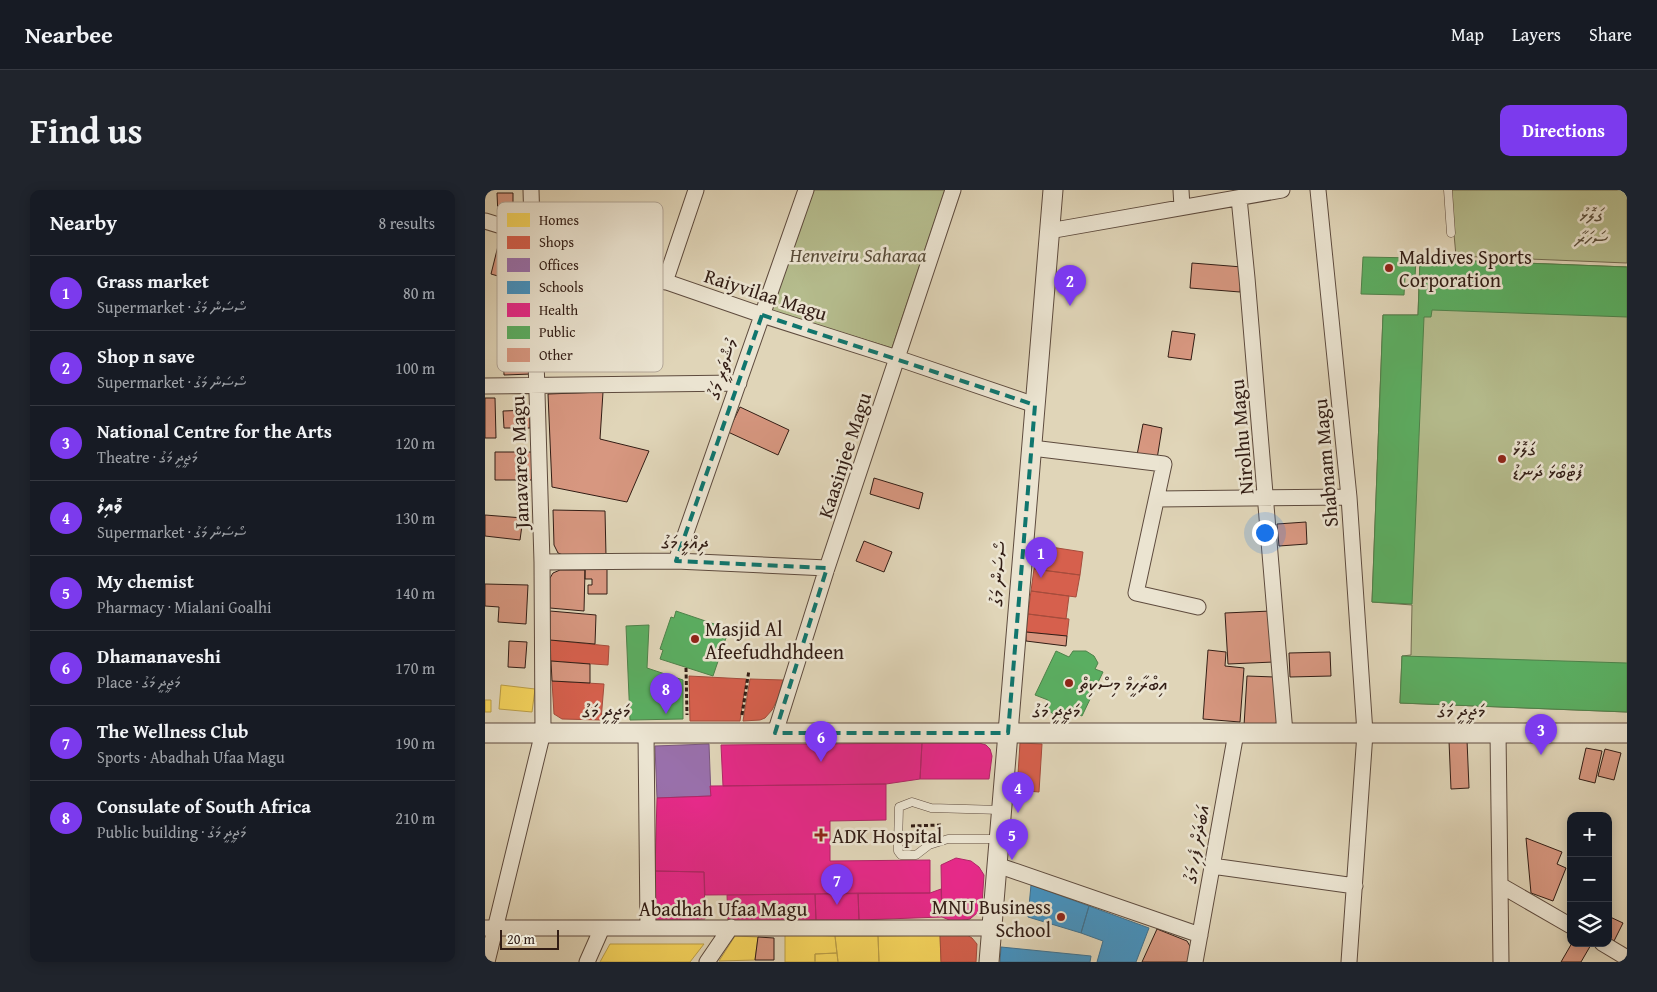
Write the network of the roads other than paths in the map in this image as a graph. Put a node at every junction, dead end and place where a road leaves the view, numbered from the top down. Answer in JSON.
{"nodes":[{"id":1,"x":696,"y":190,"type":"edge"},
{"id":2,"x":806,"y":190,"type":"edge"},
{"id":3,"x":953,"y":190,"type":"edge"},
{"id":4,"x":1053,"y":190,"type":"edge"},
{"id":5,"x":1181,"y":190,"type":"edge"},
{"id":6,"x":1283,"y":190,"type":"edge"},
{"id":7,"x":1318,"y":190,"type":"edge"},
{"id":8,"x":1447,"y":190,"type":"edge"},
{"id":9,"x":1239,"y":198,"type":"junction"},
{"id":10,"x":1182,"y":208,"type":"junction"},
{"id":11,"x":1049,"y":231,"type":"junction"},
{"id":12,"x":1451,"y":233,"type":"dead end"},
{"id":13,"x":665,"y":282,"type":"joint"},
{"id":14,"x":762,"y":315,"type":"junction"},
{"id":15,"x":897,"y":358,"type":"junction"},
{"id":16,"x":537,"y":372,"type":"edge"},
{"id":17,"x":739,"y":383,"type":"junction"},
{"id":18,"x":537,"y":385,"type":"junction"},
{"id":19,"x":485,"y":386,"type":"edge"},
{"id":20,"x":1035,"y":405,"type":"junction"},
{"id":21,"x":1032,"y":448,"type":"junction"},
{"id":22,"x":1349,"y":497,"type":"junction"},
{"id":23,"x":1157,"y":499,"type":"junction"},
{"id":24,"x":1266,"y":499,"type":"junction"},
{"id":25,"x":677,"y":561,"type":"junction"},
{"id":26,"x":542,"y":562,"type":"junction"},
{"id":27,"x":827,"y":568,"type":"junction"},
{"id":28,"x":1197,"y":607,"type":"dead end"},
{"id":29,"x":485,"y":732,"type":"edge"},
{"id":30,"x":543,"y":732,"type":"junction"},
{"id":31,"x":646,"y":732,"type":"junction"},
{"id":32,"x":775,"y":733,"type":"junction"},
{"id":33,"x":1008,"y":733,"type":"junction"},
{"id":34,"x":1236,"y":733,"type":"junction"},
{"id":35,"x":1285,"y":733,"type":"junction"},
{"id":36,"x":1365,"y":733,"type":"junction"},
{"id":37,"x":1499,"y":733,"type":"junction"},
{"id":38,"x":1627,"y":733,"type":"edge"},
{"id":39,"x":1001,"y":810,"type":"junction"},
{"id":40,"x":999,"y":839,"type":"junction"},
{"id":41,"x":997,"y":865,"type":"junction"},
{"id":42,"x":1212,"y":866,"type":"junction"},
{"id":43,"x":1500,"y":885,"type":"junction"},
{"id":44,"x":1355,"y":886,"type":"junction"},
{"id":45,"x":1567,"y":924,"type":"edge"},
{"id":46,"x":490,"y":928,"type":"edge"},
{"id":47,"x":603,"y":928,"type":"junction"},
{"id":48,"x":648,"y":928,"type":"junction"},
{"id":49,"x":731,"y":928,"type":"junction"},
{"id":50,"x":992,"y":928,"type":"junction"},
{"id":51,"x":1200,"y":935,"type":"junction"},
{"id":52,"x":1609,"y":947,"type":"edge"},
{"id":53,"x":1627,"y":958,"type":"edge"},
{"id":54,"x":487,"y":962,"type":"edge"},
{"id":55,"x":587,"y":962,"type":"edge"},
{"id":56,"x":707,"y":962,"type":"edge"},
{"id":57,"x":989,"y":962,"type":"edge"},
{"id":58,"x":1195,"y":962,"type":"edge"},
{"id":59,"x":1349,"y":962,"type":"edge"},
{"id":60,"x":1501,"y":962,"type":"edge"}],
"edges":[{"from":1,"to":13,"type":"street"},
{"from":2,"to":14,"type":"street","name":"މުޝްތަރީ މަގު"},
{"from":3,"to":15,"type":"street","name":"Kaasinjee Magu"},
{"from":4,"to":11,"type":"street","name":"ސޯސަން މަގު"},
{"from":5,"to":10,"type":"street"},
{"from":6,"to":9,"type":"street"},
{"from":7,"to":22,"type":"street","name":"Shabnam Magu"},
{"from":8,"to":12,"type":"lane"},
{"from":9,"to":10,"type":"street"},
{"from":9,"to":24,"type":"street","name":"Nirolhu Magu"},
{"from":10,"to":11,"type":"street"},
{"from":11,"to":20,"type":"street","name":"ސޯސަން މަގު"},
{"from":13,"to":14,"type":"street","name":"Raiyvilaa Magu"},
{"from":14,"to":15,"type":"street","name":"Raiyvilaa Magu"},
{"from":14,"to":17,"type":"street","name":"މުޝްތަރީ މަގު"},
{"from":15,"to":20,"type":"street","name":"Raiyvilaa Magu"},
{"from":15,"to":27,"type":"street","name":"Kaasinjee Magu"},
{"from":16,"to":18,"type":"street","name":"Janavaree Magu"},
{"from":17,"to":18,"type":"street"},
{"from":17,"to":25,"type":"street","name":"މުޝްތަރީ މަގު"},
{"from":18,"to":19,"type":"street"},
{"from":18,"to":26,"type":"street","name":"Janavaree Magu"},
{"from":20,"to":21,"type":"street","name":"ސޯސަން މަގު"},
{"from":21,"to":23,"type":"street"},
{"from":21,"to":33,"type":"street","name":"ސޯސަން މަގު"},
{"from":22,"to":24,"type":"street"},
{"from":22,"to":36,"type":"street","name":"Shabnam Magu"},
{"from":23,"to":24,"type":"street"},
{"from":23,"to":28,"type":"street"},
{"from":24,"to":35,"type":"street","name":"Nirolhu Magu"},
{"from":25,"to":26,"type":"street","name":"ދިއްލީ މަގު"},
{"from":25,"to":27,"type":"street","name":"ދިއްލީ މަގު"},
{"from":26,"to":30,"type":"street","name":"Janavaree Magu"},
{"from":27,"to":32,"type":"street","name":"Kaasinjee Magu"},
{"from":29,"to":30,"type":"street","name":"މަޖީދީ މަގު"},
{"from":30,"to":31,"type":"street","name":"މަޖީދީ މަގު"},
{"from":30,"to":46,"type":"street","name":"Janavaree Magu"},
{"from":31,"to":32,"type":"street","name":"މަޖީދީ މަގު"},
{"from":31,"to":48,"type":"street"},
{"from":32,"to":33,"type":"street","name":"މަޖީދީ މަގު"},
{"from":33,"to":34,"type":"street","name":"މަޖީދީ މަގު"},
{"from":33,"to":39,"type":"street","name":"ސޯސަން މަގު"},
{"from":34,"to":35,"type":"street","name":"މަޖީދީ މަގު"},
{"from":34,"to":42,"type":"street","name":"އަބަދަށް ފެހި މަގު"},
{"from":35,"to":36,"type":"street","name":"މަޖީދީ މަގު"},
{"from":36,"to":37,"type":"street","name":"މަޖީދީ މަގު"},
{"from":36,"to":44,"type":"street","name":"Shabnam Magu"},
{"from":37,"to":38,"type":"street","name":"މަޖީދީ މަގު"},
{"from":37,"to":43,"type":"street"},
{"from":39,"to":40,"type":"street","name":"ސޯސަން މަގު"},
{"from":39,"to":40,"type":"lane"},
{"from":40,"to":41,"type":"street","name":"ސޯސަން މަގު"},
{"from":41,"to":50,"type":"street","name":"ސޯސަން މަގު"},
{"from":41,"to":51,"type":"street"},
{"from":42,"to":44,"type":"street"},
{"from":42,"to":51,"type":"street","name":"އަބަދަށް ފެހި މަގު"},
{"from":43,"to":45,"type":"street"},
{"from":43,"to":60,"type":"street"},
{"from":44,"to":59,"type":"street","name":"Shabnam Magu"},
{"from":46,"to":47,"type":"street","name":"Abadhah Ufaa Magu"},
{"from":46,"to":54,"type":"street","name":"Janavaree Magu"},
{"from":47,"to":48,"type":"street","name":"Abadhah Ufaa Magu"},
{"from":47,"to":55,"type":"street"},
{"from":48,"to":49,"type":"street","name":"Abadhah Ufaa Magu"},
{"from":49,"to":50,"type":"street","name":"Abadhah Ufaa Magu"},
{"from":49,"to":56,"type":"street"},
{"from":50,"to":57,"type":"street","name":"ސޯސަން މަގު"},
{"from":51,"to":58,"type":"street","name":"އަބަދަށް ފެހި މަގު"},
{"from":52,"to":53,"type":"street"}]}
